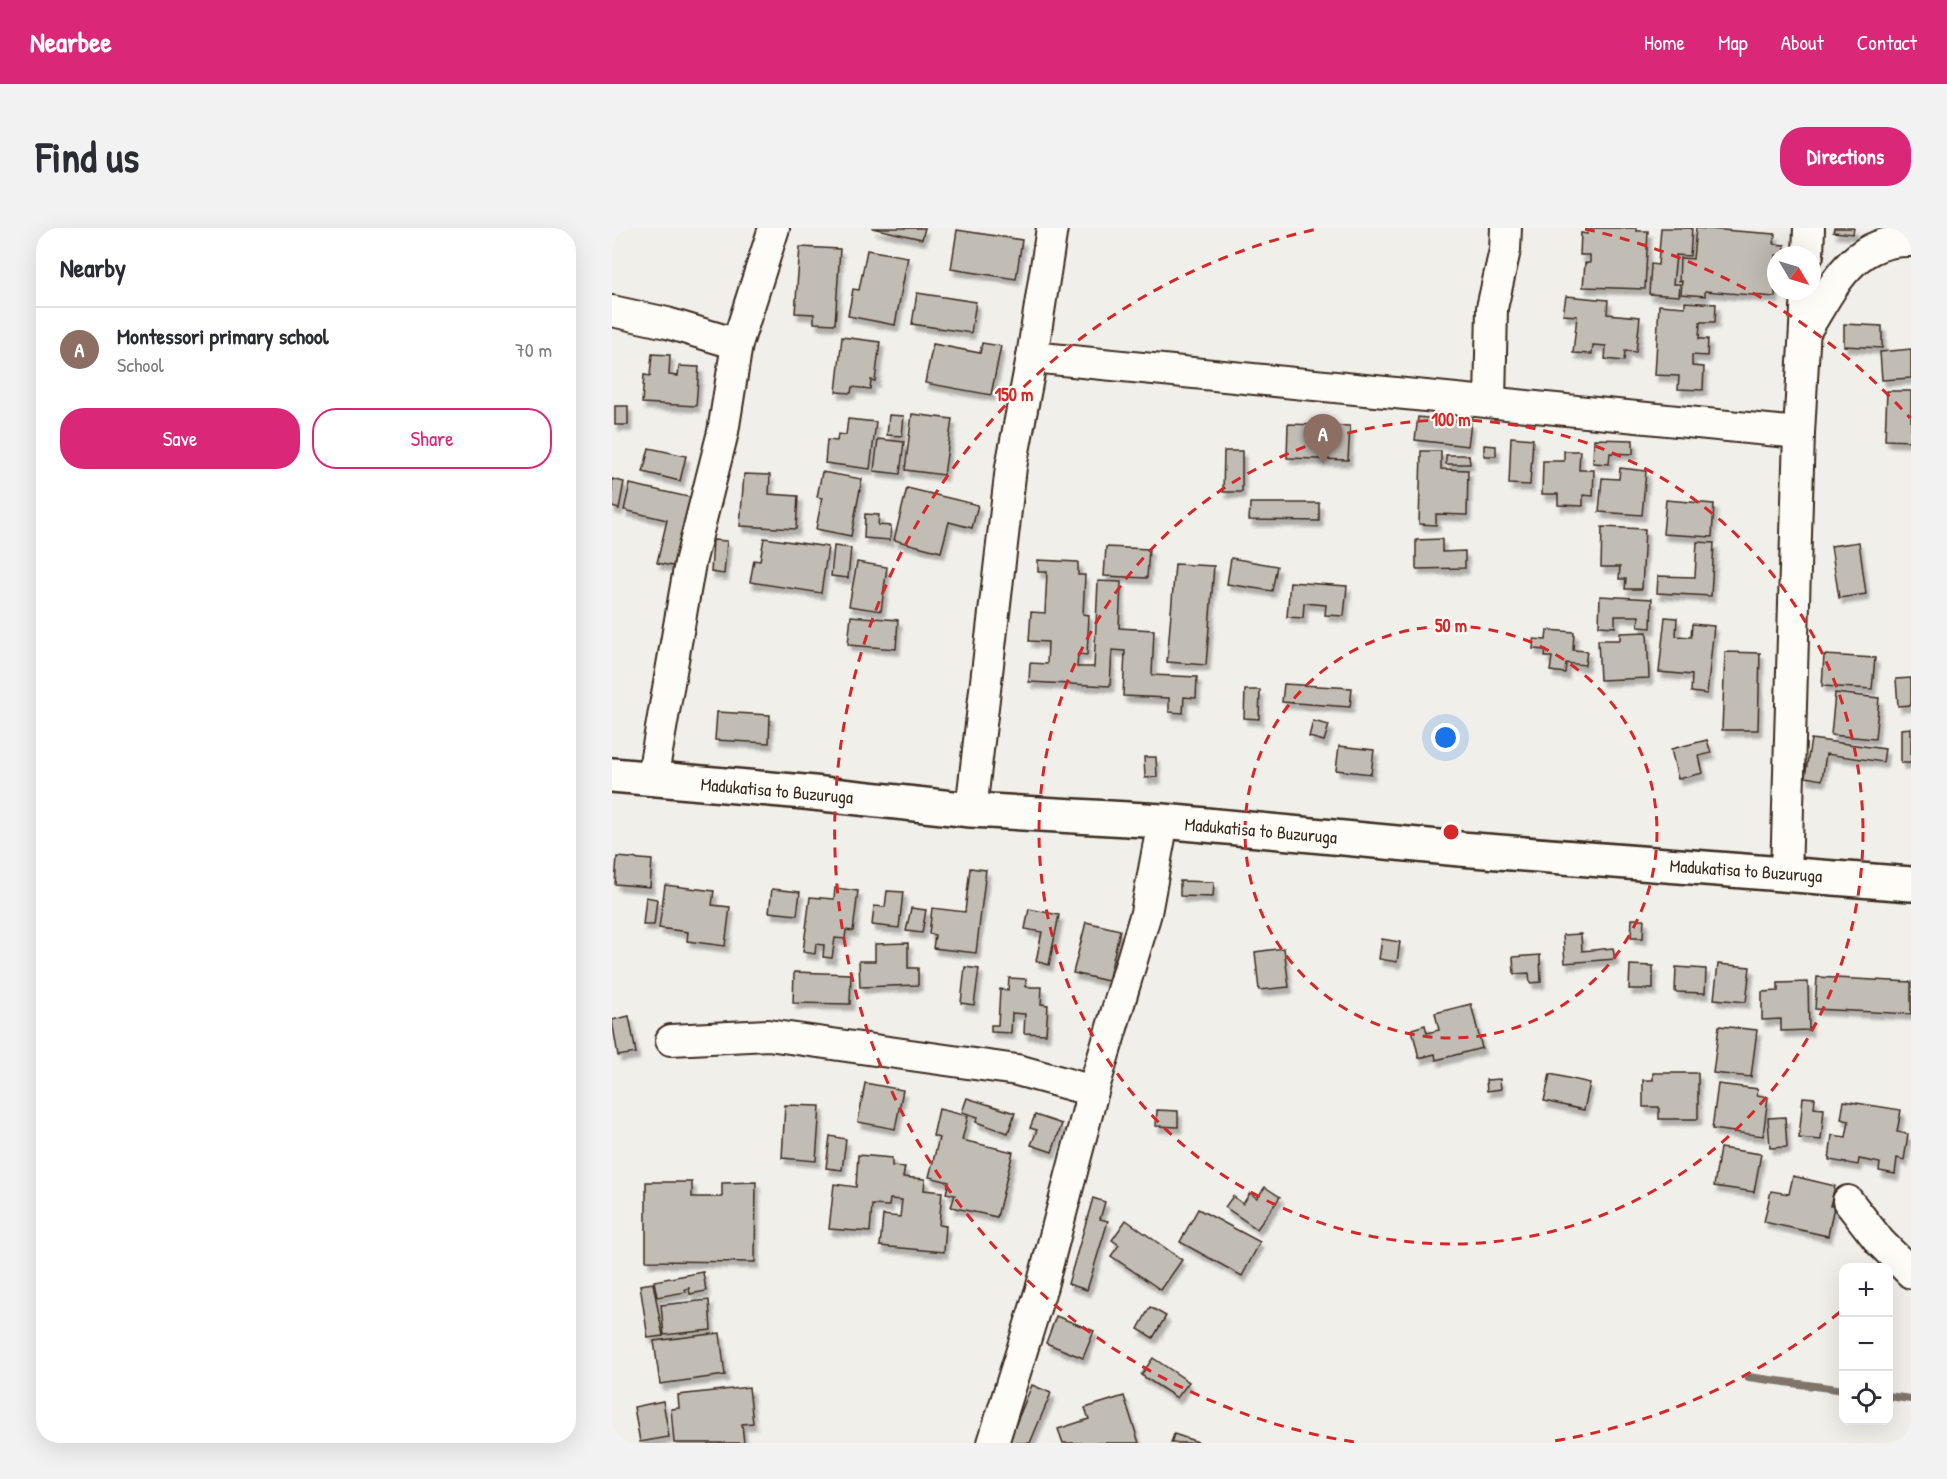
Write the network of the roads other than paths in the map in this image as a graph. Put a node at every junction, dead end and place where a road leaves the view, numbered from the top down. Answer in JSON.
{"nodes":[{"id":1,"x":774,"y":228,"type":"edge"},
{"id":2,"x":1052,"y":228,"type":"edge"},
{"id":3,"x":1506,"y":228,"type":"edge"},
{"id":4,"x":1809,"y":228,"type":"edge"},
{"id":5,"x":1911,"y":241,"type":"edge"},
{"id":6,"x":1808,"y":246,"type":"edge"},
{"id":7,"x":1807,"y":300,"type":"edge"},
{"id":8,"x":612,"y":311,"type":"edge"},
{"id":9,"x":1805,"y":331,"type":"junction"},
{"id":10,"x":737,"y":344,"type":"junction"},
{"id":11,"x":1032,"y":357,"type":"junction"},
{"id":12,"x":1490,"y":402,"type":"junction"},
{"id":13,"x":1799,"y":433,"type":"junction"},
{"id":14,"x":612,"y":775,"type":"edge"},
{"id":15,"x":652,"y":780,"type":"junction"},
{"id":16,"x":971,"y":810,"type":"junction"},
{"id":17,"x":1163,"y":821,"type":"junction"},
{"id":18,"x":1786,"y":875,"type":"junction"},
{"id":19,"x":1911,"y":884,"type":"edge"},
{"id":20,"x":671,"y":1040,"type":"dead end"},
{"id":21,"x":1093,"y":1091,"type":"junction"},
{"id":22,"x":1848,"y":1202,"type":"dead end"},
{"id":23,"x":1911,"y":1273,"type":"edge"},
{"id":24,"x":993,"y":1443,"type":"edge"}],
"edges":[{"from":1,"to":10,"type":"street"},
{"from":2,"to":11,"type":"street"},
{"from":3,"to":12,"type":"street"},
{"from":4,"to":6,"type":"street"},
{"from":5,"to":9,"type":"street"},
{"from":7,"to":9,"type":"street"},
{"from":8,"to":10,"type":"street"},
{"from":9,"to":13,"type":"street"},
{"from":10,"to":15,"type":"street"},
{"from":11,"to":12,"type":"street"},
{"from":11,"to":16,"type":"street"},
{"from":12,"to":13,"type":"street"},
{"from":13,"to":18,"type":"street"},
{"from":14,"to":15,"type":"main road","name":"Madukatisa to Buzuruga"},
{"from":15,"to":16,"type":"main road","name":"Madukatisa to Buzuruga"},
{"from":16,"to":17,"type":"main road","name":"Madukatisa to Buzuruga"},
{"from":17,"to":18,"type":"main road","name":"Madukatisa to Buzuruga"},
{"from":17,"to":21,"type":"street"},
{"from":18,"to":19,"type":"main road","name":"Madukatisa to Buzuruga"},
{"from":20,"to":21,"type":"street"},
{"from":21,"to":24,"type":"street"},
{"from":22,"to":23,"type":"street"}]}
